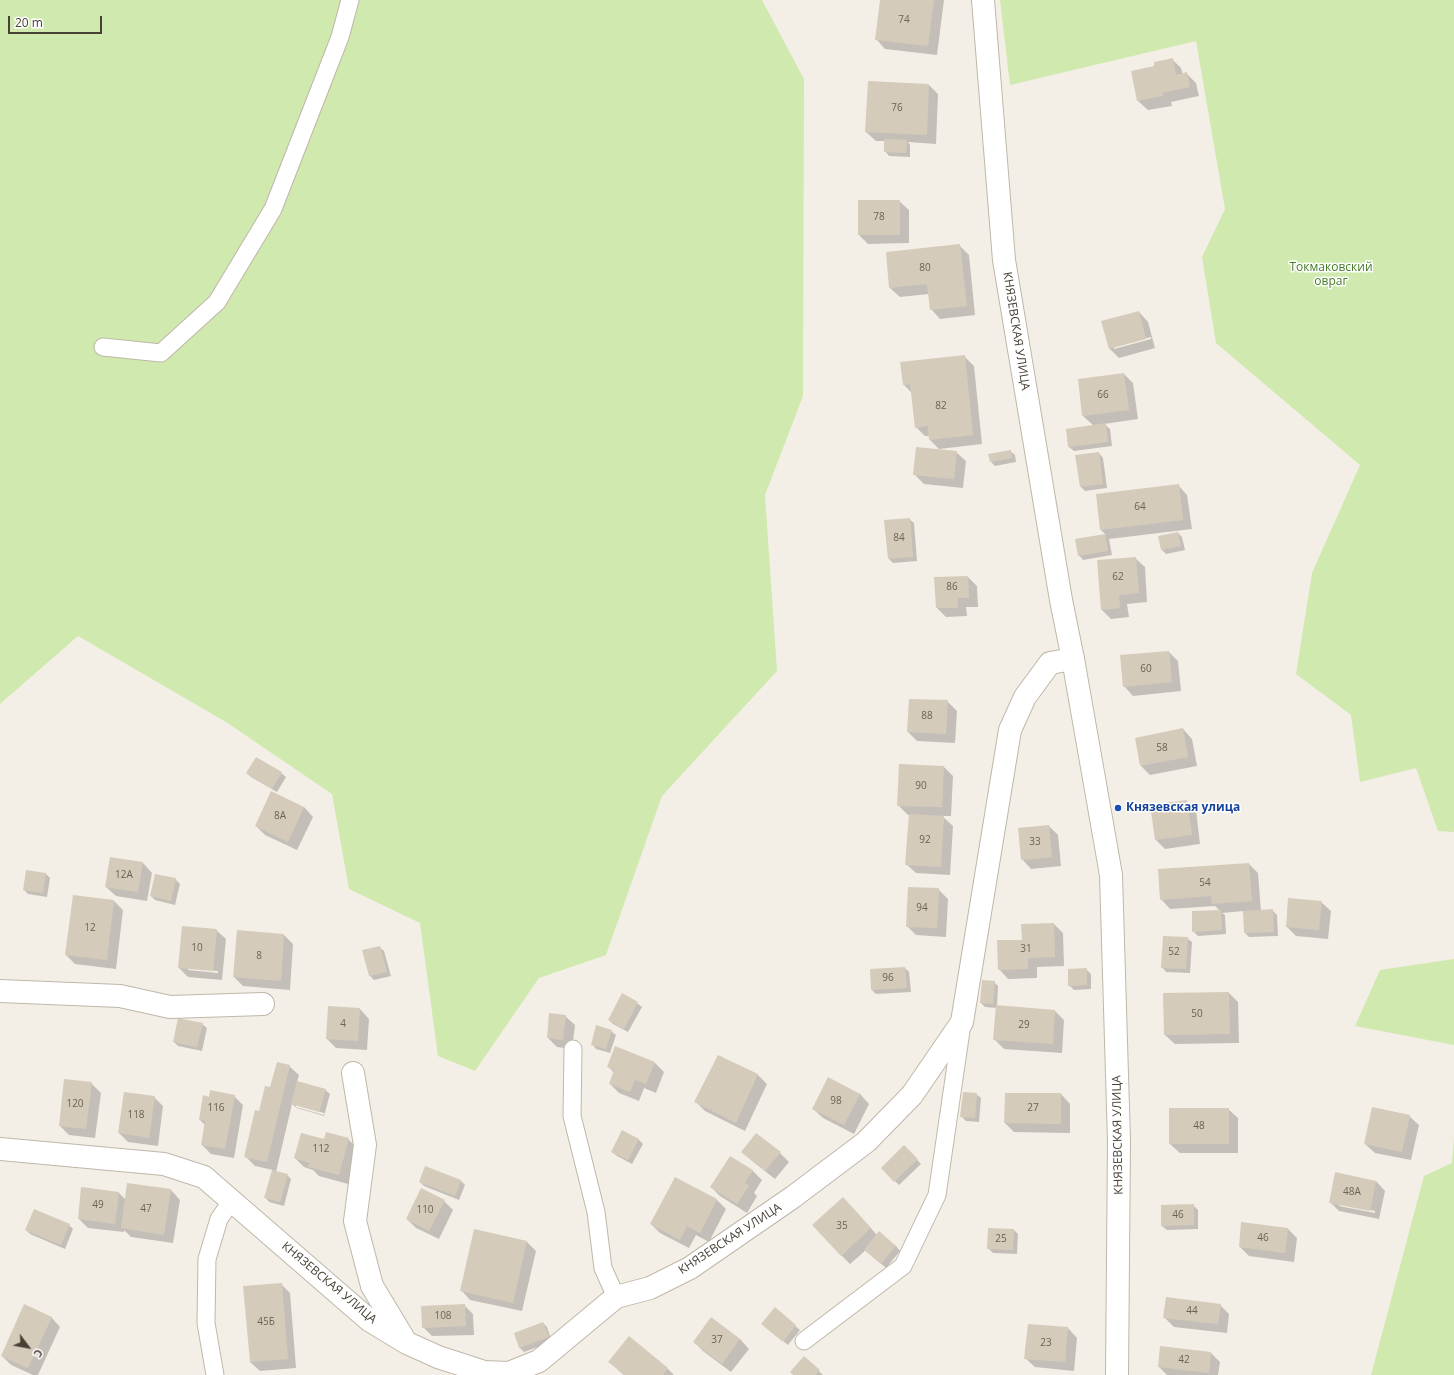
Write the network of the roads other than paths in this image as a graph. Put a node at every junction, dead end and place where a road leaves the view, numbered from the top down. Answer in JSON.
{"nodes":[{"id":1,"x":350,"y":0,"type":"edge"},
{"id":2,"x":983,"y":0,"type":"edge"},
{"id":3,"x":103,"y":348,"type":"dead end"},
{"id":4,"x":1073,"y":659,"type":"junction"},
{"id":5,"x":0,"y":991,"type":"edge"},
{"id":6,"x":263,"y":1004,"type":"dead end"},
{"id":7,"x":962,"y":1022,"type":"junction"},
{"id":8,"x":573,"y":1049,"type":"dead end"},
{"id":9,"x":353,"y":1073,"type":"dead end"},
{"id":10,"x":0,"y":1149,"type":"edge"},
{"id":11,"x":232,"y":1200,"type":"junction"},
{"id":12,"x":616,"y":1297,"type":"junction"},
{"id":13,"x":804,"y":1341,"type":"dead end"},
{"id":14,"x":407,"y":1343,"type":"junction"},
{"id":15,"x":509,"y":1374,"type":"edge"},
{"id":16,"x":215,"y":1375,"type":"edge"},
{"id":17,"x":1117,"y":1375,"type":"edge"}],
"edges":[{"from":1,"to":3,"type":"lane"},
{"from":2,"to":4,"type":"street","name":"КНЯЗЕВСКАЯ УЛИЦА"},
{"from":4,"to":7,"type":"street","name":"КНЯЗЕВСКАЯ УЛИЦА"},
{"from":4,"to":17,"type":"street","name":"КНЯЗЕВСКАЯ УЛИЦА"},
{"from":5,"to":6,"type":"street"},
{"from":7,"to":12,"type":"street","name":"КНЯЗЕВСКАЯ УЛИЦА"},
{"from":7,"to":13,"type":"lane"},
{"from":8,"to":12,"type":"lane"},
{"from":9,"to":14,"type":"street"},
{"from":10,"to":11,"type":"street","name":"КНЯЗЕВСКАЯ УЛИЦА"},
{"from":11,"to":14,"type":"street","name":"КНЯЗЕВСКАЯ УЛИЦА"},
{"from":11,"to":16,"type":"lane"},
{"from":12,"to":15,"type":"street","name":"КНЯЗЕВСКАЯ УЛИЦА"},
{"from":14,"to":15,"type":"street","name":"КНЯЗЕВСКАЯ УЛИЦА"}]}
